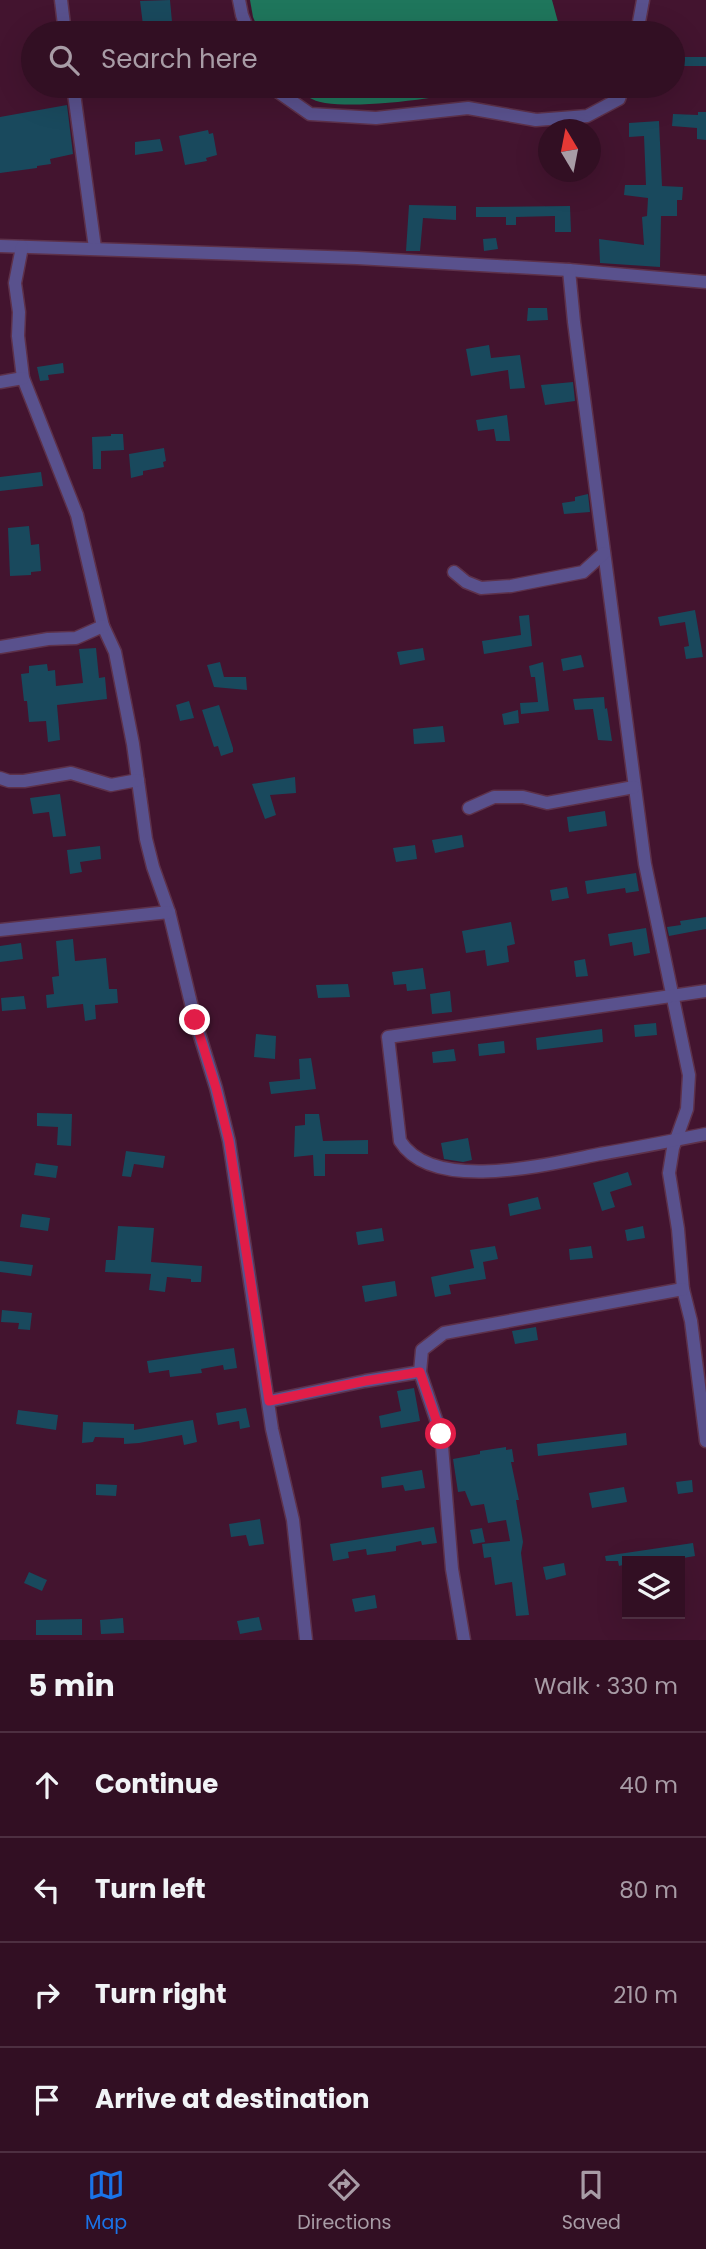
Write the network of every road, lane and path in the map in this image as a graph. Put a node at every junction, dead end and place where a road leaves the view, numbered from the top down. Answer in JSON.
{"nodes":[{"id":1,"x":61,"y":0,"type":"edge"},
{"id":2,"x":239,"y":0,"type":"edge"},
{"id":3,"x":643,"y":0,"type":"edge"},
{"id":4,"x":64,"y":21,"type":"edge"},
{"id":5,"x":245,"y":21,"type":"edge"},
{"id":6,"x":639,"y":21,"type":"edge"},
{"id":7,"x":75,"y":98,"type":"edge"},
{"id":8,"x":287,"y":98,"type":"edge"},
{"id":9,"x":619,"y":98,"type":"edge"},
{"id":10,"x":0,"y":246,"type":"edge"},
{"id":11,"x":22,"y":247,"type":"junction"},
{"id":12,"x":95,"y":248,"type":"junction"},
{"id":13,"x":569,"y":270,"type":"junction"},
{"id":14,"x":706,"y":282,"type":"edge"},
{"id":15,"x":23,"y":378,"type":"junction"},
{"id":16,"x":0,"y":382,"type":"edge"},
{"id":17,"x":604,"y":553,"type":"junction"},
{"id":18,"x":454,"y":572,"type":"dead end"},
{"id":19,"x":103,"y":626,"type":"junction"},
{"id":20,"x":0,"y":647,"type":"edge"},
{"id":21,"x":0,"y":778,"type":"edge"},
{"id":22,"x":138,"y":780,"type":"junction"},
{"id":23,"x":634,"y":787,"type":"junction"},
{"id":24,"x":469,"y":808,"type":"dead end"},
{"id":25,"x":169,"y":912,"type":"junction"},
{"id":26,"x":0,"y":930,"type":"edge"},
{"id":27,"x":706,"y":991,"type":"edge"},
{"id":28,"x":672,"y":996,"type":"junction"},
{"id":29,"x":706,"y":1134,"type":"edge"},
{"id":30,"x":677,"y":1140,"type":"junction"},
{"id":31,"x":683,"y":1289,"type":"junction"},
{"id":32,"x":420,"y":1372,"type":"junction"},
{"id":33,"x":702,"y":1373,"type":"edge"},
{"id":34,"x":269,"y":1401,"type":"junction"},
{"id":35,"x":706,"y":1441,"type":"edge"},
{"id":36,"x":306,"y":1640,"type":"edge"},
{"id":37,"x":464,"y":1640,"type":"edge"}],
"edges":[{"from":1,"to":4,"type":"street"},
{"from":2,"to":5,"type":"street"},
{"from":3,"to":6,"type":"street"},
{"from":7,"to":12,"type":"street"},
{"from":8,"to":9,"type":"street"},
{"from":10,"to":11,"type":"street"},
{"from":11,"to":12,"type":"street"},
{"from":11,"to":15,"type":"street"},
{"from":12,"to":13,"type":"street"},
{"from":13,"to":14,"type":"street"},
{"from":13,"to":17,"type":"street"},
{"from":15,"to":16,"type":"street"},
{"from":15,"to":19,"type":"street"},
{"from":17,"to":18,"type":"street"},
{"from":17,"to":23,"type":"street"},
{"from":19,"to":20,"type":"street"},
{"from":19,"to":22,"type":"street"},
{"from":21,"to":22,"type":"street"},
{"from":22,"to":25,"type":"street"},
{"from":23,"to":24,"type":"street"},
{"from":23,"to":28,"type":"street"},
{"from":25,"to":26,"type":"street"},
{"from":25,"to":34,"type":"street"},
{"from":27,"to":28,"type":"street"},
{"from":28,"to":30,"type":"street"},
{"from":28,"to":30,"type":"street"},
{"from":29,"to":30,"type":"street"},
{"from":30,"to":31,"type":"street"},
{"from":31,"to":32,"type":"street"},
{"from":31,"to":33,"type":"street"},
{"from":32,"to":34,"type":"street"},
{"from":32,"to":37,"type":"street"},
{"from":33,"to":35,"type":"street"},
{"from":34,"to":36,"type":"street"}]}
